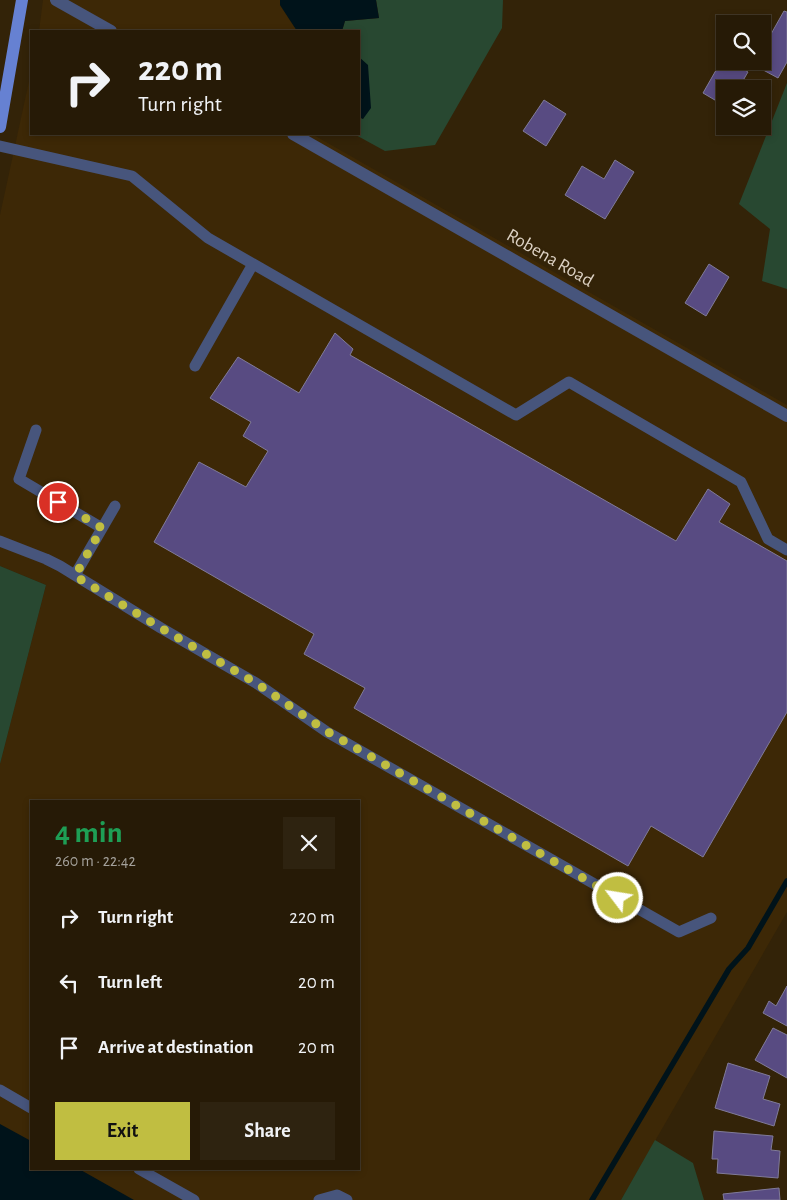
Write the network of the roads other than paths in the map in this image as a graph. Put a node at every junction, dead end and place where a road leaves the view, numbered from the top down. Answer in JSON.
{"nodes":[{"id":1,"x":22,"y":0,"type":"edge"},
{"id":2,"x":56,"y":0,"type":"edge"},
{"id":3,"x":109,"y":30,"type":"edge"},
{"id":4,"x":0,"y":127,"type":"edge"},
{"id":5,"x":295,"y":135,"type":"edge"},
{"id":6,"x":0,"y":146,"type":"edge"},
{"id":7,"x":253,"y":264,"type":"junction"},
{"id":8,"x":194,"y":366,"type":"dead end"},
{"id":9,"x":787,"y":416,"type":"edge"},
{"id":10,"x":36,"y":430,"type":"dead end"},
{"id":11,"x":115,"y":506,"type":"dead end"},
{"id":12,"x":102,"y":528,"type":"junction"},
{"id":13,"x":0,"y":541,"type":"edge"},
{"id":14,"x":787,"y":550,"type":"edge"},
{"id":15,"x":75,"y":576,"type":"junction"},
{"id":16,"x":711,"y":918,"type":"dead end"},
{"id":17,"x":0,"y":1090,"type":"edge"},
{"id":18,"x":30,"y":1107,"type":"edge"},
{"id":19,"x":141,"y":1170,"type":"edge"},
{"id":20,"x":194,"y":1200,"type":"edge"},
{"id":21,"x":319,"y":1200,"type":"edge"},
{"id":22,"x":346,"y":1200,"type":"edge"}],
"edges":[{"from":1,"to":4,"type":"main road"},
{"from":2,"to":3,"type":"street"},
{"from":5,"to":9,"type":"street","name":"Robena Road"},
{"from":6,"to":7,"type":"lane"},
{"from":7,"to":8,"type":"lane"},
{"from":7,"to":14,"type":"lane"},
{"from":10,"to":12,"type":"lane"},
{"from":11,"to":12,"type":"lane"},
{"from":12,"to":15,"type":"lane"},
{"from":13,"to":15,"type":"lane"},
{"from":15,"to":16,"type":"lane"},
{"from":17,"to":18,"type":"lane"},
{"from":19,"to":20,"type":"lane"},
{"from":21,"to":22,"type":"lane"}]}
